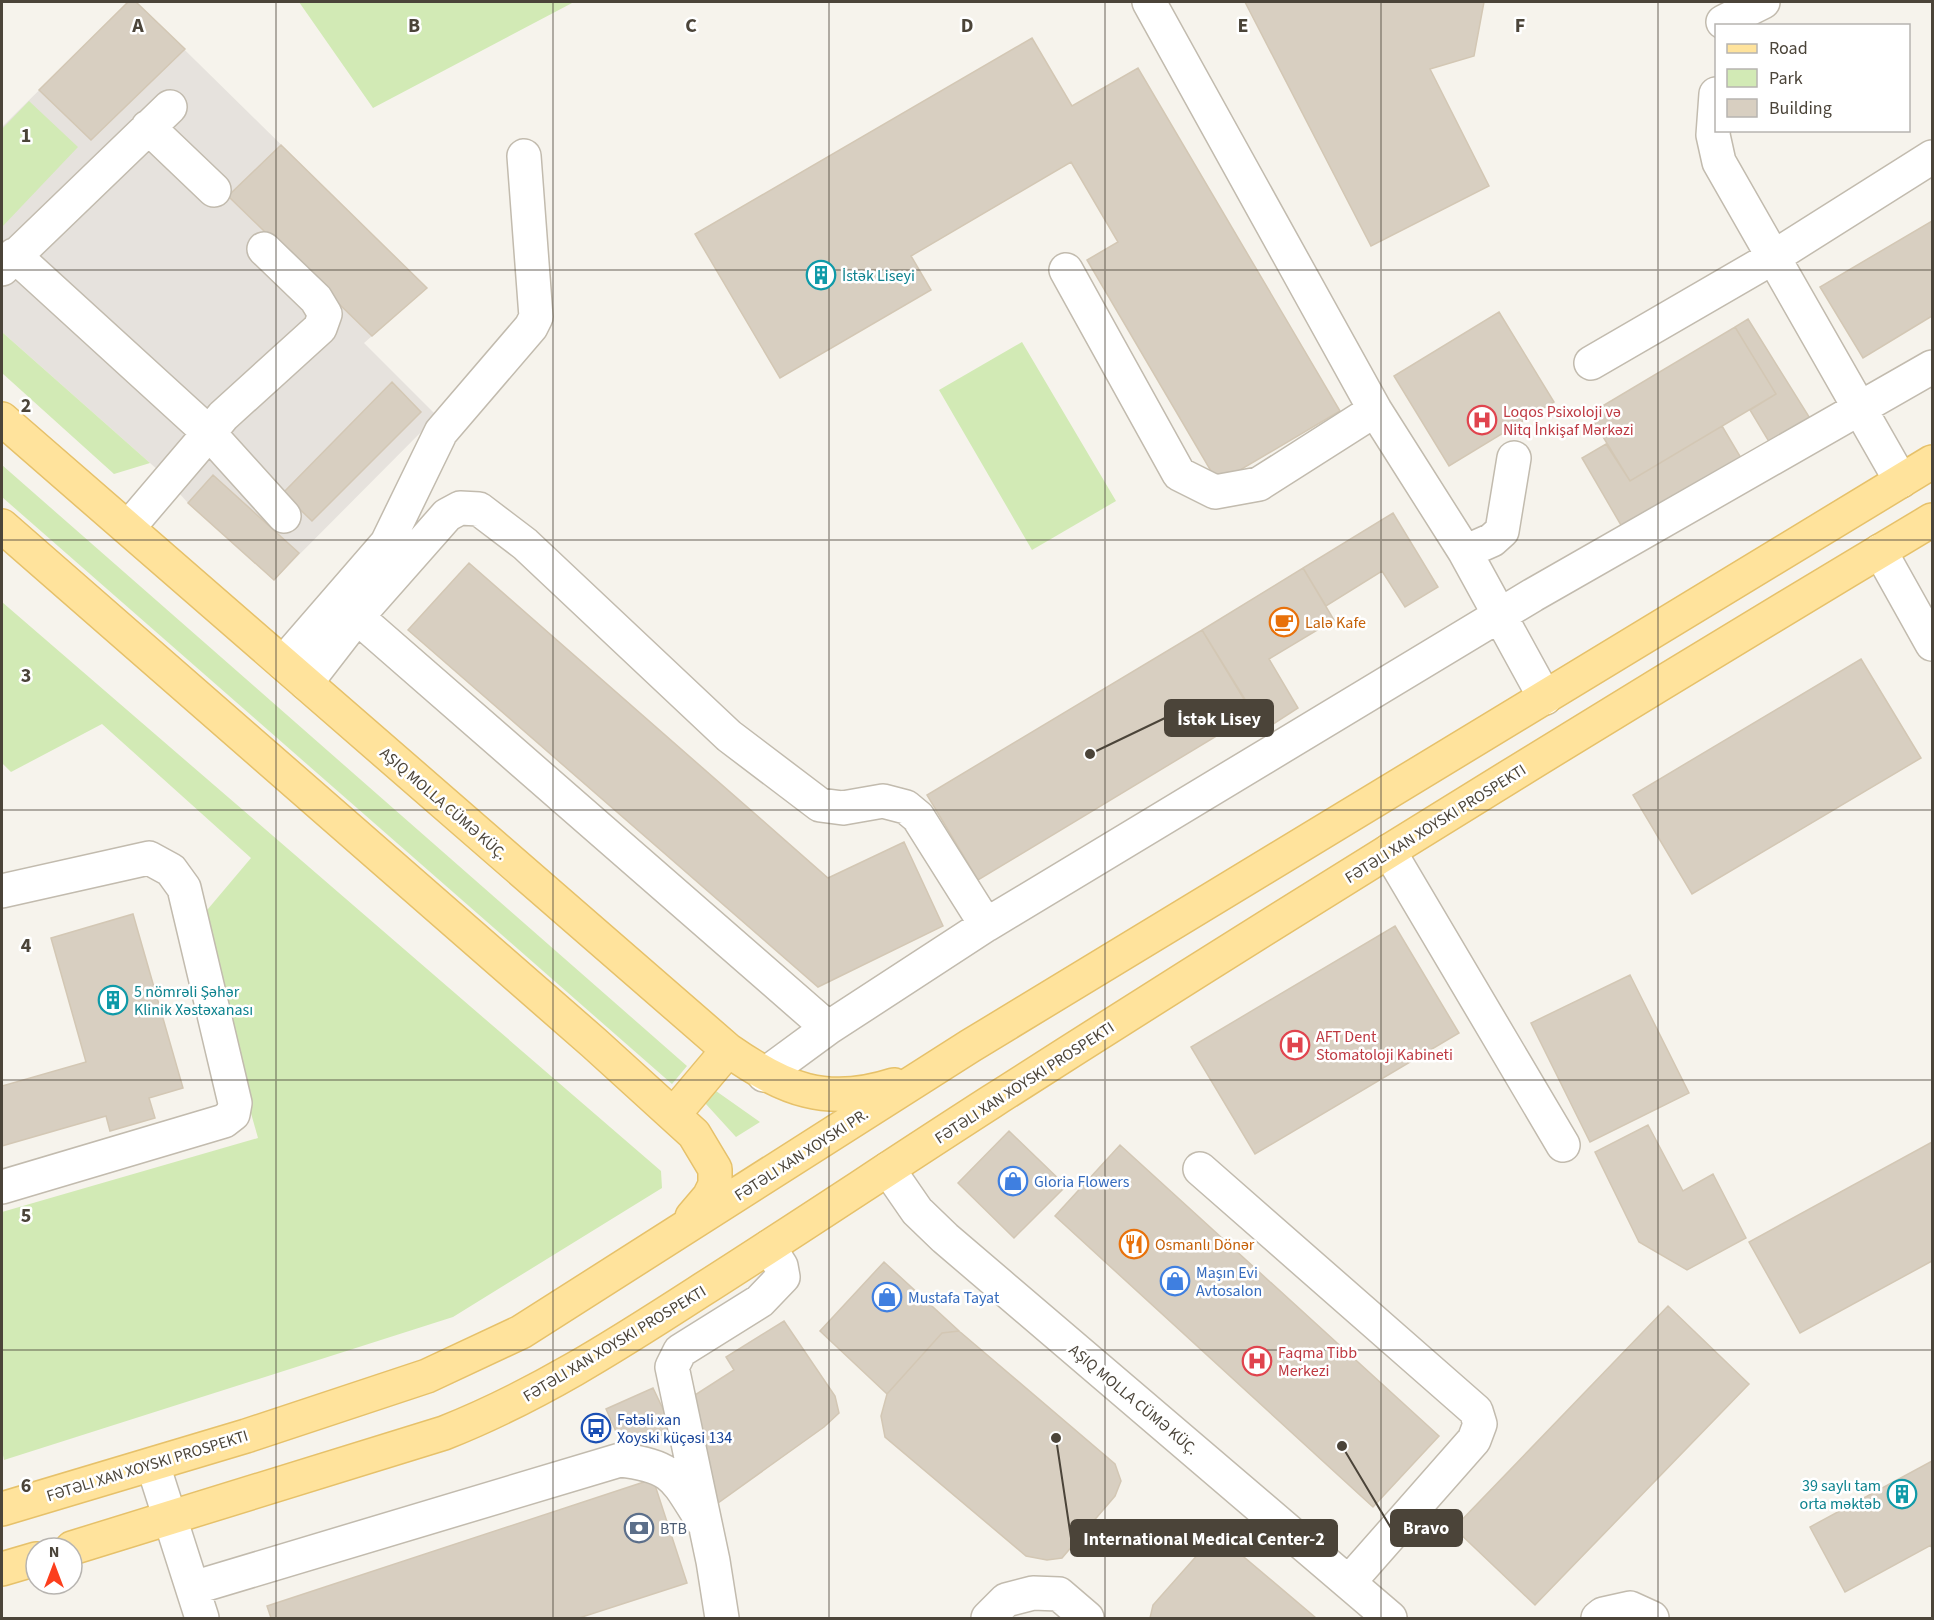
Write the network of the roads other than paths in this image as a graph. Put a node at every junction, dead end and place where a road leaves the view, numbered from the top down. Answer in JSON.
{"nodes":[{"id":1,"x":1149,"y":2,"type":"edge"},
{"id":2,"x":1763,"y":2,"type":"edge"},
{"id":3,"x":1724,"y":16,"type":"edge"},
{"id":4,"x":1715,"y":108,"type":"edge"},
{"id":5,"x":524,"y":156,"type":"dead end"},
{"id":6,"x":1932,"y":157,"type":"edge"},
{"id":7,"x":214,"y":189,"type":"dead end"},
{"id":8,"x":264,"y":249,"type":"dead end"},
{"id":9,"x":1772,"y":258,"type":"junction"},
{"id":10,"x":8,"y":262,"type":"edge"},
{"id":11,"x":1066,"y":270,"type":"dead end"},
{"id":12,"x":1591,"y":363,"type":"dead end"},
{"id":13,"x":1932,"y":367,"type":"edge"},
{"id":14,"x":1375,"y":410,"type":"junction"},
{"id":15,"x":1860,"y":410,"type":"junction"},
{"id":16,"x":2,"y":419,"type":"edge"},
{"id":17,"x":209,"y":433,"type":"junction"},
{"id":18,"x":1514,"y":458,"type":"dead end"},
{"id":19,"x":1932,"y":462,"type":"edge"},
{"id":20,"x":1901,"y":481,"type":"junction"},
{"id":21,"x":284,"y":516,"type":"dead end"},
{"id":22,"x":1932,"y":520,"type":"edge"},
{"id":23,"x":2,"y":526,"type":"edge"},
{"id":24,"x":128,"y":528,"type":"junction"},
{"id":25,"x":1880,"y":551,"type":"junction"},
{"id":26,"x":1465,"y":552,"type":"junction"},
{"id":27,"x":1500,"y":615,"type":"junction"},
{"id":28,"x":357,"y":617,"type":"junction"},
{"id":29,"x":1932,"y":644,"type":"edge"},
{"id":30,"x":295,"y":673,"type":"junction"},
{"id":31,"x":1545,"y":698,"type":"junction"},
{"id":32,"x":1389,"y":851,"type":"junction"},
{"id":33,"x":2,"y":891,"type":"edge"},
{"id":34,"x":986,"y":925,"type":"junction"},
{"id":35,"x":828,"y":1028,"type":"junction"},
{"id":36,"x":728,"y":1050,"type":"junction"},
{"id":37,"x":764,"y":1075,"type":"junction"},
{"id":38,"x":924,"y":1075,"type":"junction"},
{"id":39,"x":674,"y":1114,"type":"junction"},
{"id":40,"x":1563,"y":1145,"type":"dead end"},
{"id":41,"x":888,"y":1169,"type":"junction"},
{"id":42,"x":1200,"y":1169,"type":"dead end"},
{"id":43,"x":2,"y":1187,"type":"edge"},
{"id":44,"x":678,"y":1232,"type":"junction"},
{"id":45,"x":769,"y":1247,"type":"junction"},
{"id":46,"x":153,"y":1464,"type":"junction"},
{"id":47,"x":2,"y":1509,"type":"edge"},
{"id":48,"x":170,"y":1517,"type":"junction"},
{"id":49,"x":705,"y":1525,"type":"junction"},
{"id":50,"x":84,"y":1544,"type":"edge"},
{"id":51,"x":24,"y":1563,"type":"edge"},
{"id":52,"x":2,"y":1569,"type":"edge"},
{"id":53,"x":1349,"y":1582,"type":"junction"},
{"id":54,"x":193,"y":1588,"type":"junction"},
{"id":55,"x":202,"y":1618,"type":"edge"},
{"id":56,"x":722,"y":1618,"type":"edge"},
{"id":57,"x":988,"y":1618,"type":"edge"},
{"id":58,"x":1087,"y":1618,"type":"edge"},
{"id":59,"x":1390,"y":1618,"type":"edge"},
{"id":60,"x":1598,"y":1618,"type":"edge"},
{"id":61,"x":1653,"y":1618,"type":"edge"}],
"edges":[{"from":1,"to":14,"type":"street"},
{"from":2,"to":3,"type":"street"},
{"from":4,"to":9,"type":"street"},
{"from":5,"to":30,"type":"street"},
{"from":6,"to":9,"type":"street"},
{"from":7,"to":10,"type":"street"},
{"from":8,"to":17,"type":"street"},
{"from":9,"to":12,"type":"street"},
{"from":9,"to":15,"type":"street"},
{"from":10,"to":17,"type":"street"},
{"from":11,"to":14,"type":"street"},
{"from":13,"to":15,"type":"street"},
{"from":14,"to":26,"type":"street"},
{"from":15,"to":20,"type":"street"},
{"from":15,"to":27,"type":"street"},
{"from":16,"to":24,"type":"main road"},
{"from":17,"to":21,"type":"street"},
{"from":17,"to":24,"type":"street"},
{"from":18,"to":26,"type":"street"},
{"from":19,"to":20,"type":"main road"},
{"from":20,"to":31,"type":"main road"},
{"from":22,"to":25,"type":"main road","name":"FƏTƏLI XAN XOYSKI PROSPEKTI"},
{"from":23,"to":39,"type":"main road"},
{"from":24,"to":30,"type":"main road"},
{"from":25,"to":29,"type":"street"},
{"from":25,"to":32,"type":"main road","name":"FƏTƏLI XAN XOYSKI PROSPEKTI"},
{"from":26,"to":27,"type":"street"},
{"from":27,"to":31,"type":"street"},
{"from":27,"to":34,"type":"street"},
{"from":28,"to":30,"type":"street"},
{"from":28,"to":34,"type":"street"},
{"from":28,"to":35,"type":"street"},
{"from":30,"to":36,"type":"main road"},
{"from":31,"to":38,"type":"main road"},
{"from":32,"to":40,"type":"street"},
{"from":32,"to":41,"type":"main road","name":"FƏTƏLI XAN XOYSKI PROSPEKTI"},
{"from":33,"to":43,"type":"street"},
{"from":34,"to":35,"type":"street"},
{"from":35,"to":37,"type":"street"},
{"from":36,"to":37,"type":"main road"},
{"from":36,"to":39,"type":"main road"},
{"from":37,"to":38,"type":"main road"},
{"from":38,"to":44,"type":"main road","name":"FƏTƏLI XAN XOYSKI PR."},
{"from":39,"to":44,"type":"main road"},
{"from":41,"to":45,"type":"main road","name":"FƏTƏLI XAN XOYSKI PROSPEKTI"},
{"from":41,"to":53,"type":"street"},
{"from":42,"to":53,"type":"street"},
{"from":44,"to":46,"type":"main road","name":"FƏTƏLI XAN XOYSKI PROSPEKTI"},
{"from":45,"to":48,"type":"main road","name":"FƏTƏLI XAN XOYSKI PROSPEKTI"},
{"from":45,"to":49,"type":"street"},
{"from":46,"to":47,"type":"main road","name":"FƏTƏLI XAN XOYSKI PROSPEKTI"},
{"from":46,"to":48,"type":"street"},
{"from":48,"to":50,"type":"main road","name":"FƏTƏLI XAN XOYSKI PROSPEKTI"},
{"from":48,"to":54,"type":"street"},
{"from":49,"to":54,"type":"street"},
{"from":49,"to":56,"type":"street"},
{"from":51,"to":52,"type":"main road"},
{"from":53,"to":59,"type":"street"},
{"from":54,"to":55,"type":"street"},
{"from":57,"to":58,"type":"street"},
{"from":60,"to":61,"type":"street"}]}
